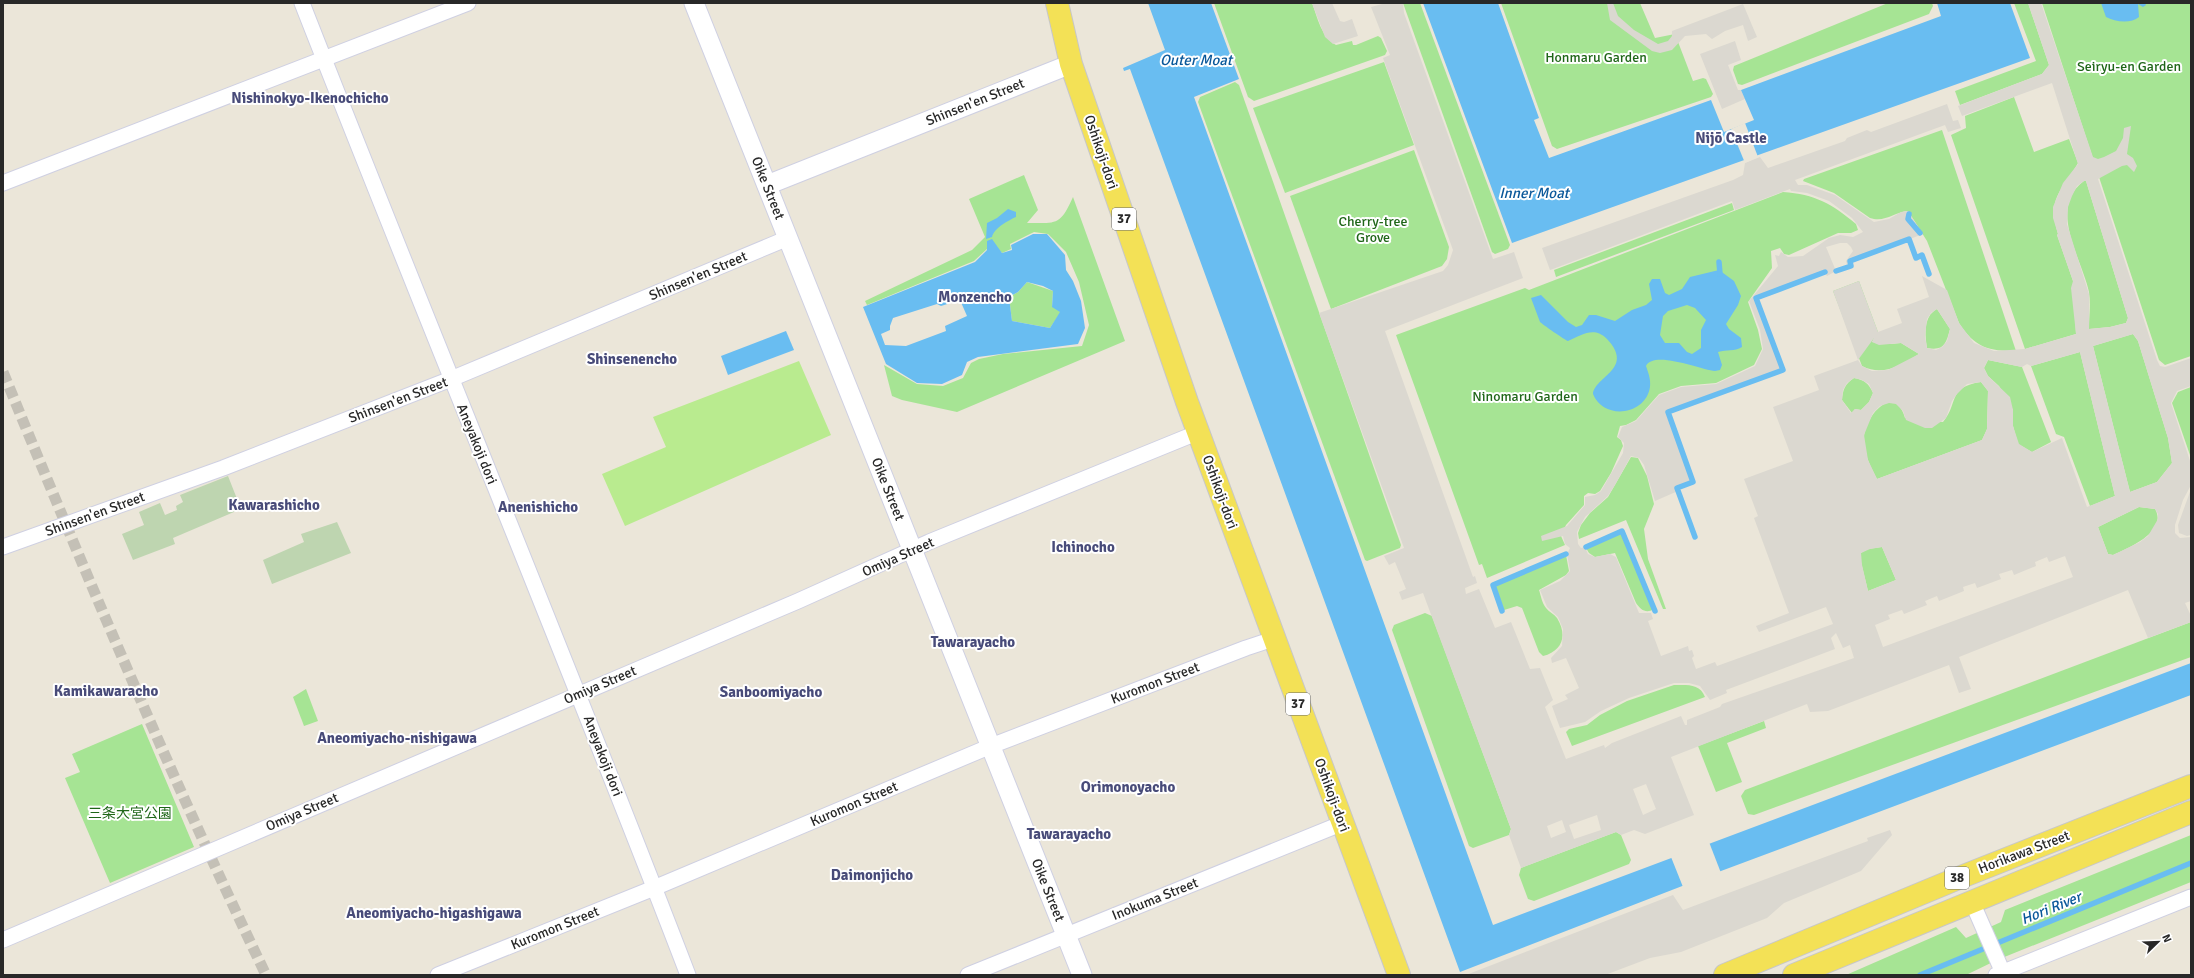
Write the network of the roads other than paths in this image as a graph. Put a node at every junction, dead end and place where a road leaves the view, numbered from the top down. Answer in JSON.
{"nodes":[{"id":1,"x":302,"y":3,"type":"edge"},
{"id":2,"x":468,"y":3,"type":"edge"},
{"id":3,"x":694,"y":3,"type":"edge"},
{"id":4,"x":1057,"y":3,"type":"edge"},
{"id":5,"x":324,"y":59,"type":"junction"},
{"id":6,"x":1071,"y":64,"type":"junction"},
{"id":7,"x":3,"y":183,"type":"edge"},
{"id":8,"x":767,"y":185,"type":"junction"},
{"id":9,"x":788,"y":238,"type":"junction"},
{"id":10,"x":451,"y":379,"type":"junction"},
{"id":11,"x":1199,"y":432,"type":"junction"},
{"id":12,"x":3,"y":547,"type":"edge"},
{"id":13,"x":913,"y":550,"type":"junction"},
{"id":14,"x":1273,"y":639,"type":"junction"},
{"id":15,"x":579,"y":693,"type":"junction"},
{"id":16,"x":991,"y":746,"type":"junction"},
{"id":17,"x":2191,"y":786,"type":"edge"},
{"id":18,"x":2191,"y":812,"type":"edge"},
{"id":19,"x":1342,"y":823,"type":"junction"},
{"id":20,"x":654,"y":888,"type":"junction"},
{"id":21,"x":2191,"y":897,"type":"edge"},
{"id":22,"x":1972,"y":902,"type":"junction"},
{"id":23,"x":1066,"y":935,"type":"junction"},
{"id":24,"x":3,"y":940,"type":"edge"},
{"id":25,"x":2000,"y":970,"type":"edge"},
{"id":26,"x":438,"y":975,"type":"edge"},
{"id":27,"x":688,"y":975,"type":"edge"},
{"id":28,"x":968,"y":975,"type":"edge"},
{"id":29,"x":1082,"y":975,"type":"edge"},
{"id":30,"x":1399,"y":975,"type":"edge"},
{"id":31,"x":1725,"y":975,"type":"edge"},
{"id":32,"x":1794,"y":975,"type":"edge"}],
"edges":[{"from":1,"to":5,"type":"street","name":"Aneyakoji dori"},
{"from":2,"to":5,"type":"street"},
{"from":3,"to":8,"type":"street","name":"Oike Street"},
{"from":4,"to":6,"type":"main road","name":"Oshikoji-dori","number":"37"},
{"from":5,"to":7,"type":"street"},
{"from":5,"to":10,"type":"street","name":"Aneyakoji dori"},
{"from":6,"to":8,"type":"street","name":"Shinsen'en Street"},
{"from":6,"to":11,"type":"main road","name":"Oshikoji-dori","number":"37"},
{"from":8,"to":9,"type":"street","name":"Oike Street"},
{"from":9,"to":10,"type":"street","name":"Shinsen'en Street"},
{"from":9,"to":13,"type":"street","name":"Oike Street"},
{"from":10,"to":12,"type":"street","name":"Shinsen'en Street"},
{"from":10,"to":15,"type":"street","name":"Aneyakoji dori"},
{"from":11,"to":13,"type":"street","name":"Omiya Street"},
{"from":11,"to":14,"type":"main road","name":"Oshikoji-dori","number":"37"},
{"from":13,"to":15,"type":"street","name":"Omiya Street"},
{"from":13,"to":16,"type":"street","name":"Oike Street"},
{"from":14,"to":16,"type":"street","name":"Kuromon Street"},
{"from":14,"to":19,"type":"main road","name":"Oshikoji-dori","number":"37"},
{"from":15,"to":20,"type":"street","name":"Aneyakoji dori"},
{"from":15,"to":24,"type":"street","name":"Omiya Street"},
{"from":16,"to":20,"type":"street","name":"Kuromon Street"},
{"from":16,"to":23,"type":"street","name":"Oike Street"},
{"from":17,"to":31,"type":"main road","name":"Horikawa Street","number":"38"},
{"from":18,"to":22,"type":"main road","name":"Horikawa Street","number":"38"},
{"from":19,"to":23,"type":"street","name":"Inokuma Street"},
{"from":19,"to":30,"type":"main road","name":"Oshikoji-dori","number":"37"},
{"from":20,"to":26,"type":"street","name":"Kuromon Street"},
{"from":20,"to":27,"type":"street","name":"Aneyakoji dori"},
{"from":21,"to":25,"type":"street"},
{"from":22,"to":25,"type":"street"},
{"from":22,"to":32,"type":"main road","name":"Horikawa Street","number":"38"},
{"from":23,"to":28,"type":"street","name":"Inokuma Street"},
{"from":23,"to":29,"type":"street","name":"Oike Street"}]}
